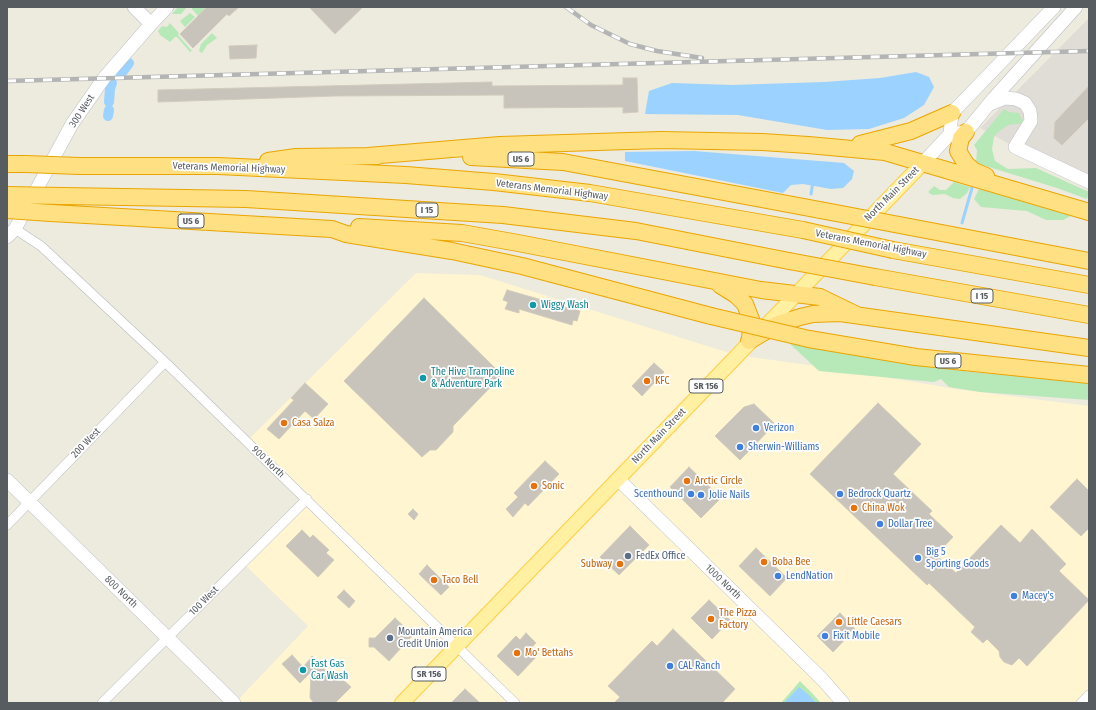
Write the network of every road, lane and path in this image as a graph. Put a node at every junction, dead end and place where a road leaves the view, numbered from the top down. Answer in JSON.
{"nodes":[{"id":1,"x":134,"y":7,"type":"edge"},
{"id":2,"x":167,"y":7,"type":"edge"},
{"id":3,"x":1054,"y":7,"type":"edge"},
{"id":4,"x":1076,"y":7,"type":"edge"},
{"id":5,"x":150,"y":24,"type":"junction"},
{"id":6,"x":988,"y":105,"type":"junction"},
{"id":7,"x":952,"y":113,"type":"junction"},
{"id":8,"x":966,"y":132,"type":"junction"},
{"id":9,"x":950,"y":134,"type":"junction"},
{"id":10,"x":836,"y":147,"type":"junction"},
{"id":11,"x":368,"y":156,"type":"junction"},
{"id":12,"x":7,"y":164,"type":"edge"},
{"id":13,"x":922,"y":164,"type":"junction"},
{"id":14,"x":218,"y":166,"type":"junction"},
{"id":15,"x":1089,"y":182,"type":"edge"},
{"id":16,"x":1018,"y":191,"type":"junction"},
{"id":17,"x":7,"y":195,"type":"edge"},
{"id":18,"x":7,"y":210,"type":"edge"},
{"id":19,"x":1089,"y":212,"type":"edge"},
{"id":20,"x":332,"y":229,"type":"junction"},
{"id":21,"x":11,"y":233,"type":"edge"},
{"id":22,"x":1089,"y":261,"type":"edge"},
{"id":23,"x":709,"y":279,"type":"junction"},
{"id":24,"x":1089,"y":285,"type":"edge"},
{"id":25,"x":795,"y":294,"type":"junction"},
{"id":26,"x":857,"y":315,"type":"junction"},
{"id":27,"x":1089,"y":315,"type":"edge"},
{"id":28,"x":749,"y":341,"type":"junction"},
{"id":29,"x":1089,"y":348,"type":"edge"},
{"id":30,"x":165,"y":362,"type":"junction"},
{"id":31,"x":1089,"y":375,"type":"edge"},
{"id":32,"x":618,"y":479,"type":"junction"},
{"id":33,"x":7,"y":480,"type":"edge"},
{"id":34,"x":307,"y":499,"type":"junction"},
{"id":35,"x":28,"y":502,"type":"junction"},
{"id":36,"x":7,"y":524,"type":"edge"},
{"id":37,"x":167,"y":637,"type":"junction"},
{"id":38,"x":457,"y":646,"type":"junction"},
{"id":39,"x":1089,"y":695,"type":"edge"},
{"id":40,"x":102,"y":703,"type":"edge"},
{"id":41,"x":234,"y":703,"type":"edge"},
{"id":42,"x":402,"y":703,"type":"edge"},
{"id":43,"x":515,"y":703,"type":"edge"},
{"id":44,"x":843,"y":703,"type":"edge"},
{"id":45,"x":1081,"y":703,"type":"edge"}],
"edges":[{"from":1,"to":5,"type":"street"},
{"from":2,"to":5,"type":"street","name":"300 West"},
{"from":3,"to":7,"type":"street"},
{"from":4,"to":6,"type":"street"},
{"from":5,"to":21,"type":"street","name":"300 West"},
{"from":6,"to":8,"type":"street"},
{"from":6,"to":15,"type":"street"},
{"from":7,"to":9,"type":"street"},
{"from":7,"to":10,"type":"highway"},
{"from":8,"to":9,"type":"street"},
{"from":8,"to":16,"type":"highway"},
{"from":9,"to":13,"type":"street","name":"North Main Street"},
{"from":10,"to":11,"type":"highway"},
{"from":10,"to":13,"type":"highway"},
{"from":11,"to":14,"type":"highway","number":"US 6"},
{"from":11,"to":22,"type":"highway","number":"US 6","bridge":true},
{"from":12,"to":14,"type":"highway","name":"Veterans Memorial Highway","bridge":true},
{"from":13,"to":16,"type":"highway"},
{"from":13,"to":25,"type":"main road","name":"North Main Street","number":"SR 156"},
{"from":14,"to":24,"type":"highway","name":"Veterans Memorial Highway","bridge":true},
{"from":16,"to":19,"type":"highway"},
{"from":17,"to":27,"type":"highway","number":"I 15","bridge":true},
{"from":18,"to":20,"type":"highway","number":"US 6","bridge":true},
{"from":20,"to":23,"type":"highway"},
{"from":20,"to":31,"type":"highway","number":"US 6","bridge":true},
{"from":21,"to":30,"type":"street","name":"900 North"},
{"from":23,"to":25,"type":"highway"},
{"from":23,"to":28,"type":"highway"},
{"from":25,"to":26,"type":"highway"},
{"from":25,"to":28,"type":"main road","name":"North Main Street","number":"SR 156"},
{"from":26,"to":28,"type":"highway"},
{"from":26,"to":29,"type":"highway"},
{"from":28,"to":32,"type":"main road","name":"North Main Street","number":"SR 156"},
{"from":30,"to":34,"type":"street","name":"900 North"},
{"from":30,"to":35,"type":"street","name":"200 West"},
{"from":32,"to":38,"type":"main road","name":"North Main Street","number":"SR 156"},
{"from":32,"to":44,"type":"street","name":"1000 North"},
{"from":33,"to":35,"type":"street","name":"800 North"},
{"from":34,"to":37,"type":"street","name":"100 West"},
{"from":34,"to":38,"type":"street","name":"900 North"},
{"from":35,"to":36,"type":"street","name":"200 West"},
{"from":35,"to":37,"type":"street","name":"800 North"},
{"from":37,"to":40,"type":"street","name":"100 West"},
{"from":37,"to":41,"type":"street","name":"800 North"},
{"from":38,"to":42,"type":"main road","name":"North Main Street","number":"SR 156"},
{"from":38,"to":43,"type":"street","name":"900 North"},
{"from":39,"to":45,"type":"street"}]}
